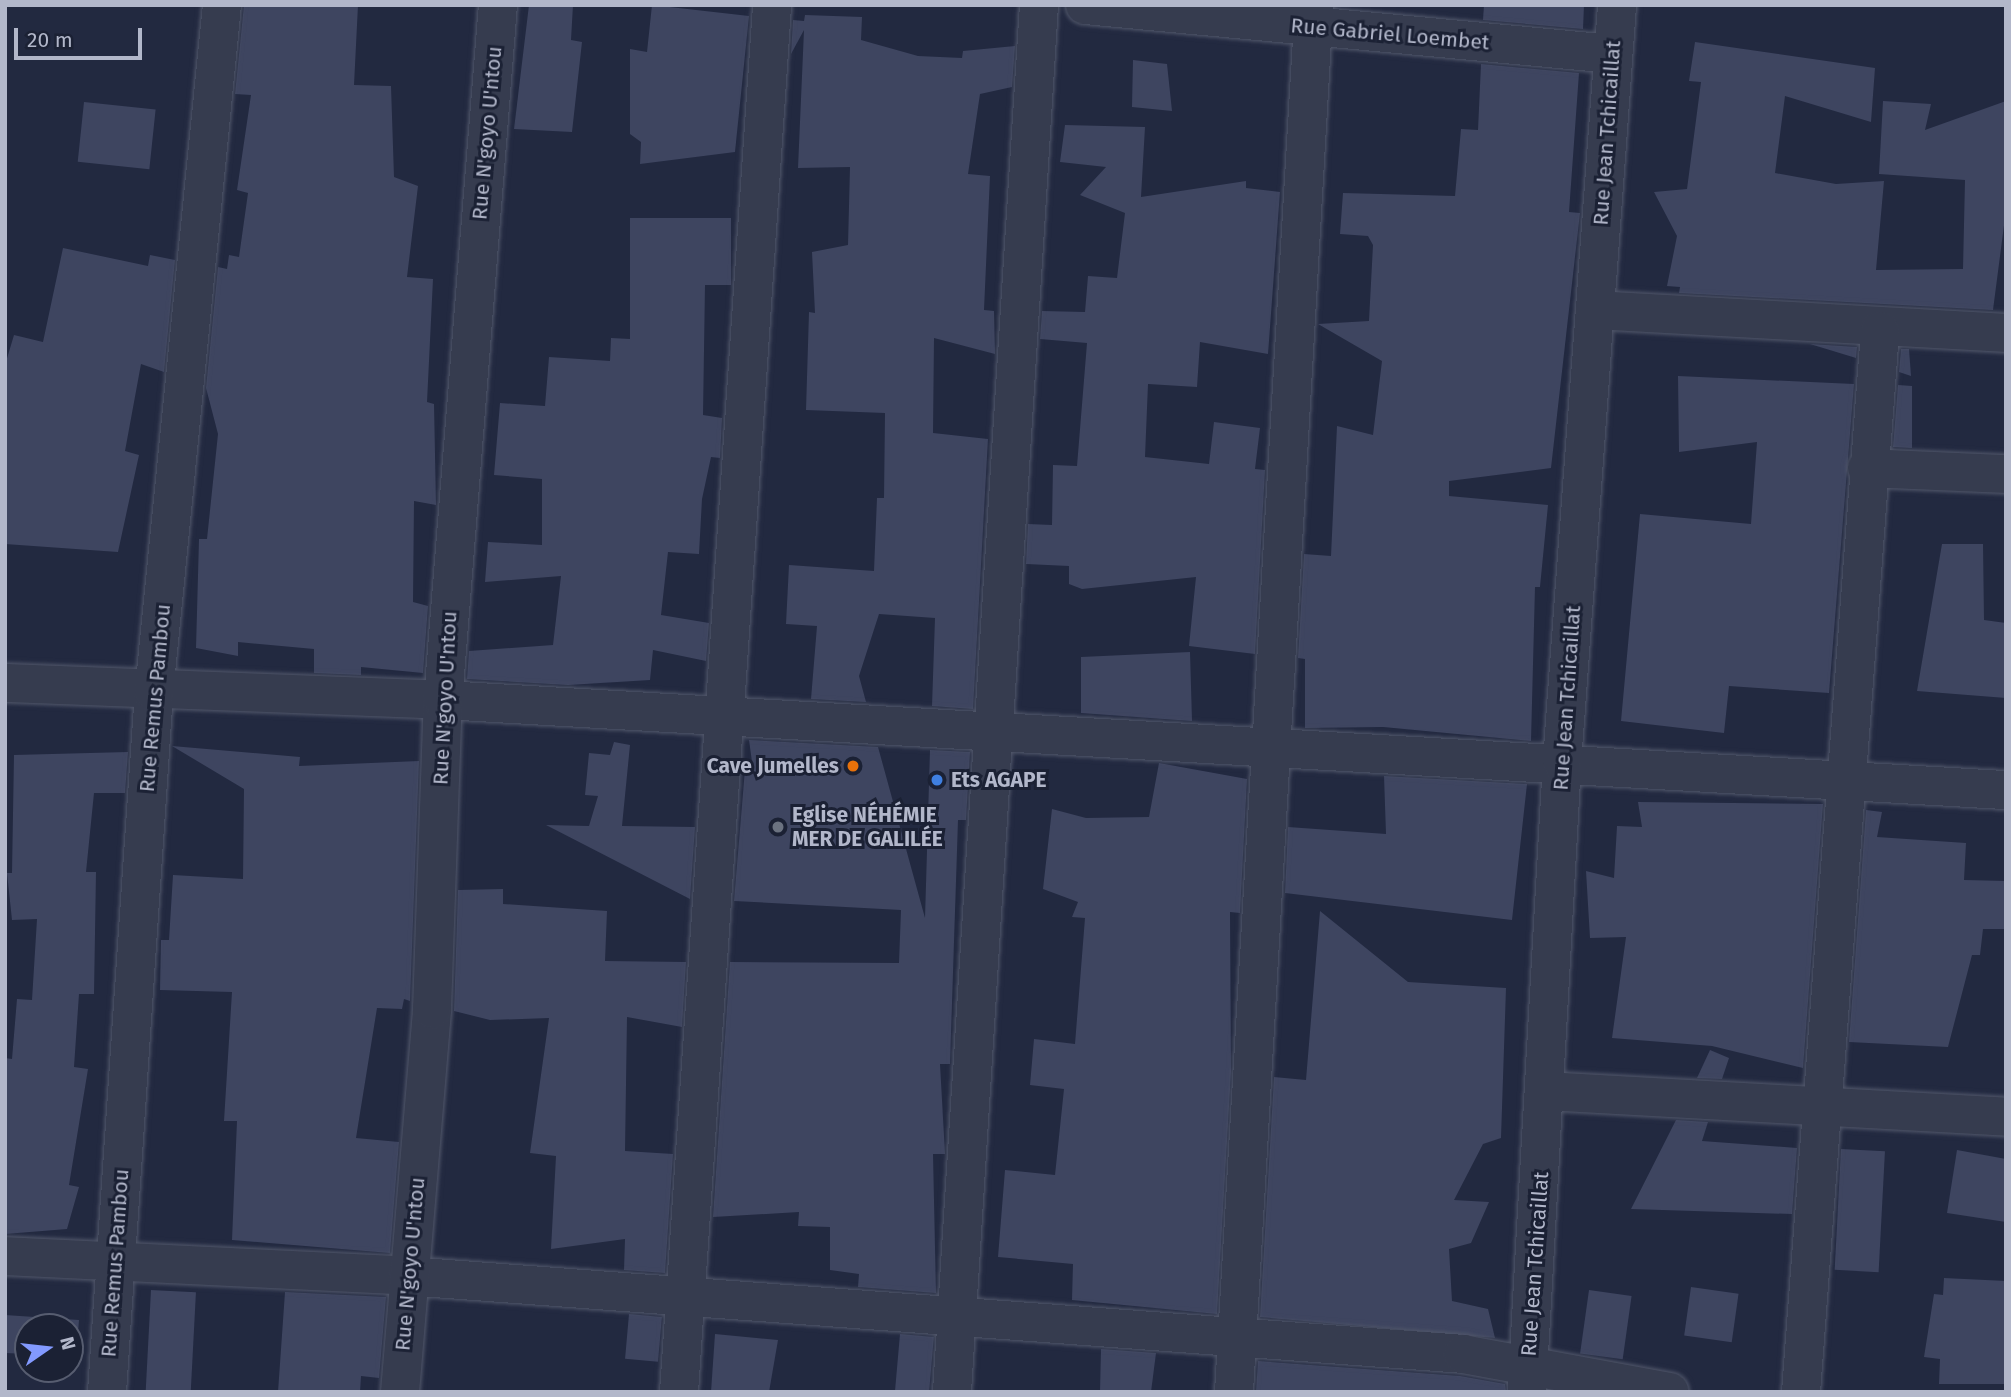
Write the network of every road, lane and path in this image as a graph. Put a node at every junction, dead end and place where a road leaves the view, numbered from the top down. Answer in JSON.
{"nodes":[{"id":1,"x":222,"y":5,"type":"edge"},
{"id":2,"x":498,"y":5,"type":"edge"},
{"id":3,"x":772,"y":5,"type":"edge"},
{"id":4,"x":1039,"y":5,"type":"edge"},
{"id":5,"x":1085,"y":5,"type":"edge"},
{"id":6,"x":1617,"y":5,"type":"edge"},
{"id":7,"x":1314,"y":16,"type":"edge"},
{"id":8,"x":1612,"y":54,"type":"junction"},
{"id":9,"x":1595,"y":310,"type":"junction"},
{"id":10,"x":1880,"y":331,"type":"junction"},
{"id":11,"x":2006,"y":333,"type":"edge"},
{"id":12,"x":1867,"y":468,"type":"junction"},
{"id":13,"x":2006,"y":474,"type":"edge"},
{"id":14,"x":5,"y":683,"type":"edge"},
{"id":15,"x":154,"y":692,"type":"junction"},
{"id":16,"x":443,"y":700,"type":"junction"},
{"id":17,"x":724,"y":719,"type":"junction"},
{"id":18,"x":991,"y":732,"type":"junction"},
{"id":19,"x":1275,"y":748,"type":"junction"},
{"id":20,"x":1562,"y":762,"type":"junction"},
{"id":21,"x":1846,"y":779,"type":"junction"},
{"id":22,"x":2006,"y":790,"type":"edge"},
{"id":23,"x":1546,"y":1091,"type":"junction"},
{"id":24,"x":1827,"y":1107,"type":"junction"},
{"id":25,"x":2006,"y":1117,"type":"edge"},
{"id":26,"x":5,"y":1256,"type":"edge"},
{"id":27,"x":115,"y":1263,"type":"junction"},
{"id":28,"x":407,"y":1276,"type":"junction"},
{"id":29,"x":685,"y":1295,"type":"junction"},
{"id":30,"x":956,"y":1316,"type":"junction"},
{"id":31,"x":1237,"y":1338,"type":"junction"},
{"id":32,"x":1528,"y":1379,"type":"edge"},
{"id":33,"x":107,"y":1392,"type":"edge"},
{"id":34,"x":400,"y":1392,"type":"edge"},
{"id":35,"x":679,"y":1392,"type":"edge"},
{"id":36,"x":952,"y":1392,"type":"edge"},
{"id":37,"x":1234,"y":1392,"type":"edge"},
{"id":38,"x":1670,"y":1392,"type":"edge"},
{"id":39,"x":1801,"y":1392,"type":"edge"}],
"edges":[{"from":1,"to":15,"type":"street","name":"Rue Remus Pambou"},
{"from":2,"to":16,"type":"street","name":"Rue N'goyo U'ntou"},
{"from":3,"to":17,"type":"street"},
{"from":4,"to":18,"type":"street"},
{"from":5,"to":7,"type":"street","name":"Rue Gabriel Loembet"},
{"from":6,"to":8,"type":"street","name":"Rue Jean Tchicaillat"},
{"from":7,"to":8,"type":"street","name":"Rue Gabriel Loembet"},
{"from":7,"to":19,"type":"street"},
{"from":8,"to":9,"type":"street","name":"Rue Jean Tchicaillat"},
{"from":9,"to":10,"type":"street"},
{"from":9,"to":20,"type":"street","name":"Rue Jean Tchicaillat"},
{"from":10,"to":11,"type":"street"},
{"from":10,"to":12,"type":"street"},
{"from":12,"to":13,"type":"street"},
{"from":12,"to":21,"type":"street"},
{"from":14,"to":15,"type":"street"},
{"from":15,"to":16,"type":"street"},
{"from":15,"to":27,"type":"street","name":"Rue Remus Pambou"},
{"from":16,"to":17,"type":"street"},
{"from":16,"to":28,"type":"street","name":"Rue N'goyo U'ntou"},
{"from":17,"to":18,"type":"street"},
{"from":17,"to":29,"type":"street"},
{"from":18,"to":19,"type":"street"},
{"from":18,"to":30,"type":"street"},
{"from":19,"to":20,"type":"street"},
{"from":19,"to":31,"type":"street"},
{"from":20,"to":21,"type":"street"},
{"from":20,"to":23,"type":"street","name":"Rue Jean Tchicaillat"},
{"from":21,"to":22,"type":"street"},
{"from":21,"to":24,"type":"street"},
{"from":23,"to":24,"type":"street"},
{"from":23,"to":32,"type":"street","name":"Rue Jean Tchicaillat"},
{"from":24,"to":25,"type":"street"},
{"from":24,"to":39,"type":"street"},
{"from":26,"to":27,"type":"street"},
{"from":27,"to":28,"type":"street"},
{"from":27,"to":33,"type":"street","name":"Rue Remus Pambou"},
{"from":28,"to":29,"type":"street"},
{"from":28,"to":34,"type":"street","name":"Rue N'goyo U'ntou"},
{"from":29,"to":30,"type":"street"},
{"from":29,"to":35,"type":"street"},
{"from":30,"to":31,"type":"street"},
{"from":30,"to":36,"type":"street"},
{"from":31,"to":32,"type":"street"},
{"from":31,"to":37,"type":"street"},
{"from":32,"to":38,"type":"street"}]}
